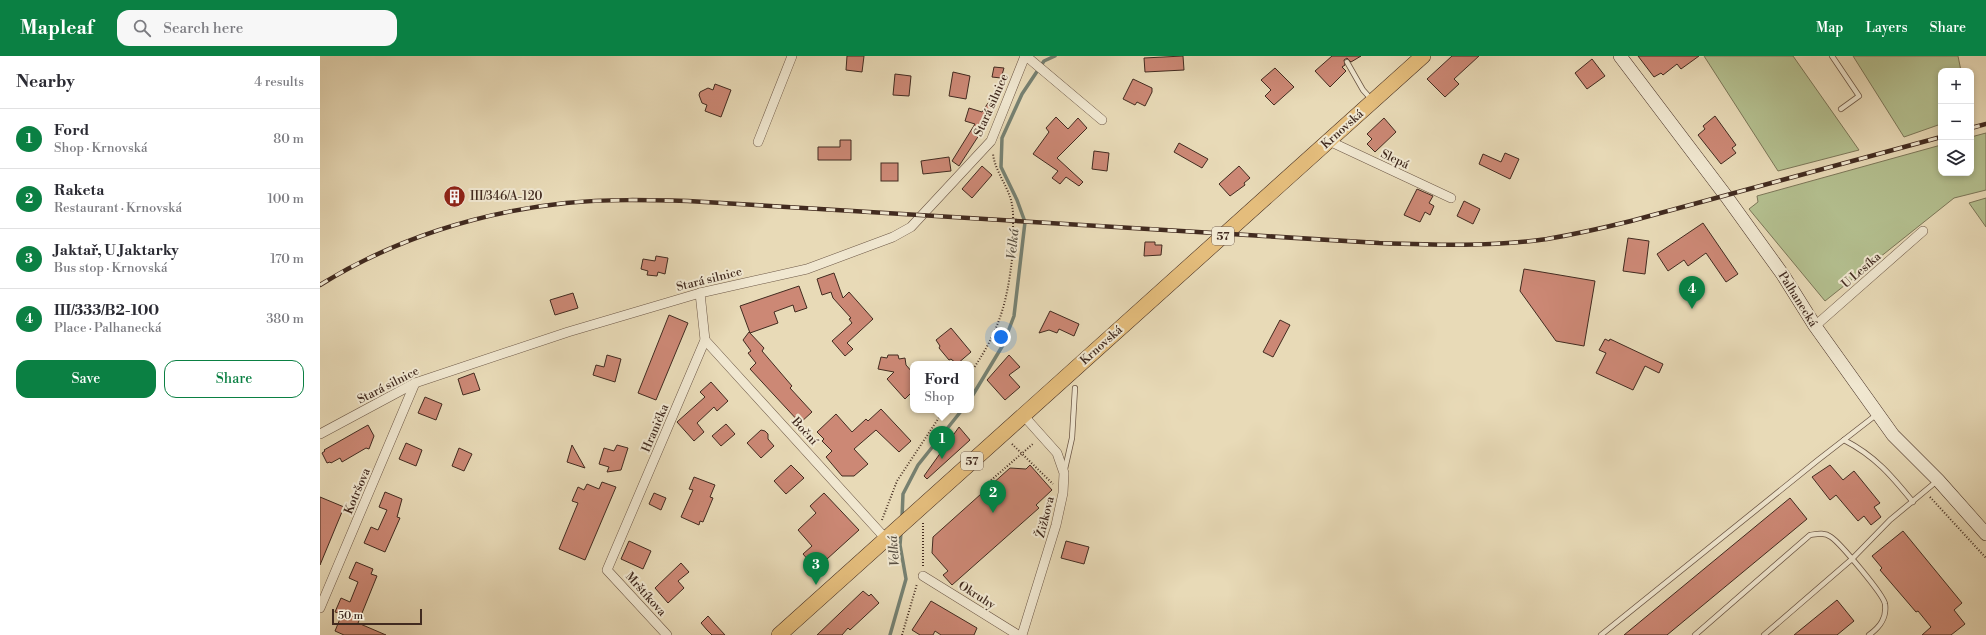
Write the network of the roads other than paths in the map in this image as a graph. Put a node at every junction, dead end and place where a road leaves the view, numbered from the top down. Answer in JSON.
{"nodes":[{"id":1,"x":792,"y":56,"type":"edge"},
{"id":2,"x":1423,"y":56,"type":"edge"},
{"id":3,"x":1620,"y":56,"type":"edge"},
{"id":4,"x":1832,"y":56,"type":"edge"},
{"id":5,"x":1028,"y":58,"type":"edge"},
{"id":6,"x":1347,"y":62,"type":"dead end"},
{"id":7,"x":1373,"y":102,"type":"junction"},
{"id":8,"x":1841,"y":109,"type":"dead end"},
{"id":9,"x":1102,"y":120,"type":"dead end"},
{"id":10,"x":1329,"y":141,"type":"junction"},
{"id":11,"x":758,"y":142,"type":"dead end"},
{"id":12,"x":1451,"y":198,"type":"dead end"},
{"id":13,"x":1923,"y":231,"type":"dead end"},
{"id":14,"x":700,"y":293,"type":"junction"},
{"id":15,"x":1815,"y":326,"type":"junction"},
{"id":16,"x":705,"y":340,"type":"junction"},
{"id":17,"x":415,"y":383,"type":"junction"},
{"id":18,"x":1075,"y":388,"type":"dead end"},
{"id":19,"x":1878,"y":414,"type":"junction"},
{"id":20,"x":1023,"y":415,"type":"junction"},
{"id":21,"x":320,"y":434,"type":"edge"},
{"id":22,"x":1844,"y":440,"type":"junction"},
{"id":23,"x":1064,"y":473,"type":"junction"},
{"id":24,"x":1938,"y":480,"type":"junction"},
{"id":25,"x":1913,"y":502,"type":"junction"},
{"id":26,"x":882,"y":534,"type":"junction"},
{"id":27,"x":1986,"y":534,"type":"edge"},
{"id":28,"x":1852,"y":559,"type":"junction"},
{"id":29,"x":607,"y":570,"type":"joint"},
{"id":30,"x":923,"y":576,"type":"road end"},
{"id":31,"x":320,"y":608,"type":"edge"},
{"id":32,"x":667,"y":635,"type":"edge"},
{"id":33,"x":779,"y":635,"type":"edge"},
{"id":34,"x":1018,"y":635,"type":"edge"},
{"id":35,"x":1022,"y":635,"type":"edge"},
{"id":36,"x":1601,"y":635,"type":"edge"},
{"id":37,"x":1695,"y":635,"type":"edge"},
{"id":38,"x":1764,"y":635,"type":"edge"},
{"id":39,"x":1869,"y":635,"type":"edge"}],
"edges":[{"from":1,"to":11,"type":"street"},
{"from":2,"to":7,"type":"main road","name":"Krnovská","number":"57"},
{"from":3,"to":15,"type":"street","name":"Palhanecká"},
{"from":4,"to":8,"type":"lane"},
{"from":5,"to":9,"type":"street"},
{"from":5,"to":14,"type":"street","name":"Stará silnice"},
{"from":6,"to":7,"type":"lane"},
{"from":7,"to":10,"type":"main road","name":"Krnovská","number":"57"},
{"from":10,"to":12,"type":"street","name":"Slepá"},
{"from":10,"to":20,"type":"main road","name":"Krnovská","number":"57"},
{"from":13,"to":15,"type":"street","name":"U Lesíka"},
{"from":14,"to":16,"type":"street","name":"Hranička"},
{"from":14,"to":17,"type":"street","name":"Stará silnice"},
{"from":15,"to":19,"type":"street","name":"Palhanecká"},
{"from":16,"to":26,"type":"street","name":"Boční"},
{"from":16,"to":29,"type":"street","name":"Hranička"},
{"from":17,"to":21,"type":"street","name":"Stará silnice"},
{"from":17,"to":31,"type":"street","name":"Kotršova"},
{"from":18,"to":23,"type":"lane"},
{"from":19,"to":22,"type":"lane"},
{"from":19,"to":24,"type":"street","name":"Palhanecká"},
{"from":20,"to":23,"type":"street","name":"Žižkova"},
{"from":20,"to":26,"type":"main road","name":"Krnovská","number":"57"},
{"from":22,"to":25,"type":"lane"},
{"from":22,"to":36,"type":"lane"},
{"from":23,"to":35,"type":"street","name":"Žižkova"},
{"from":24,"to":25,"type":"lane"},
{"from":24,"to":27,"type":"street","name":"Palhanecká"},
{"from":25,"to":28,"type":"lane"},
{"from":26,"to":33,"type":"main road","name":"Krnovská","number":"57"},
{"from":28,"to":37,"type":"lane"},
{"from":28,"to":38,"type":"lane"},
{"from":28,"to":39,"type":"lane"},
{"from":29,"to":32,"type":"street","name":"Mrštíkova"},
{"from":30,"to":34,"type":"street","name":"Okruhy"}]}
